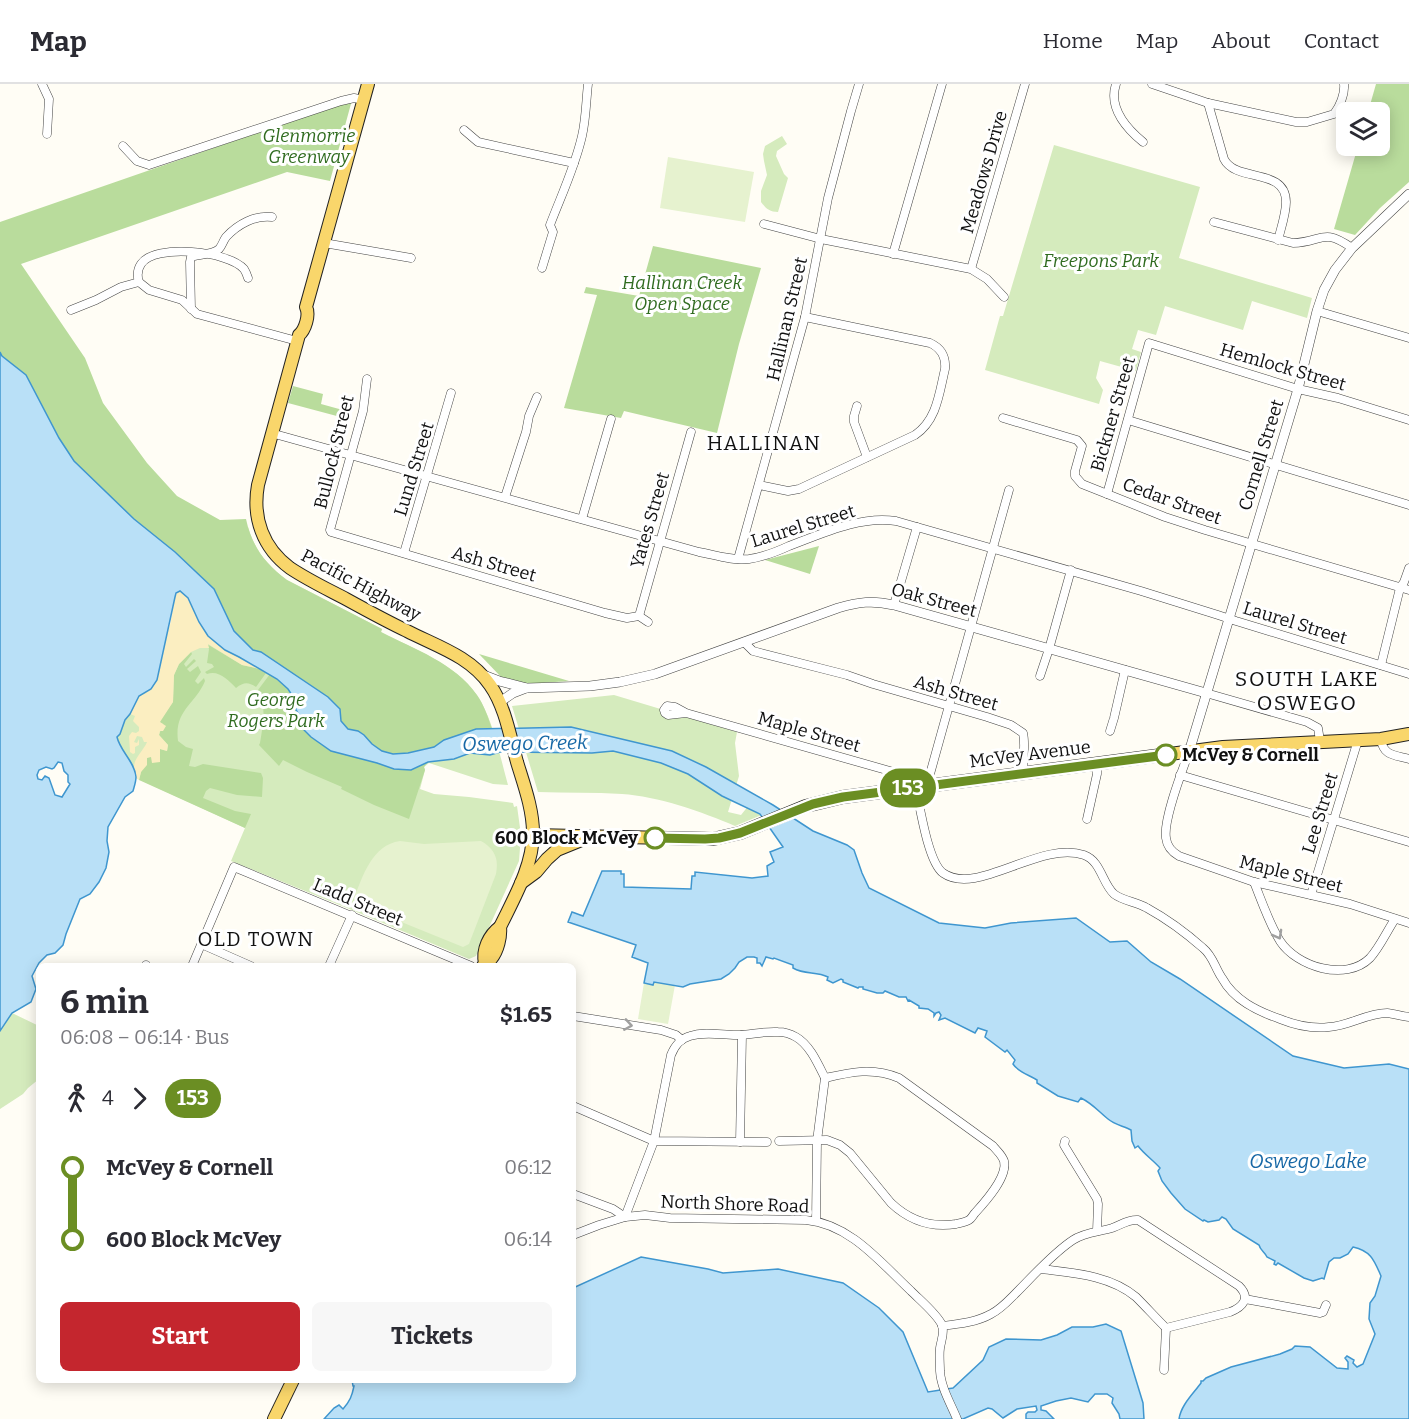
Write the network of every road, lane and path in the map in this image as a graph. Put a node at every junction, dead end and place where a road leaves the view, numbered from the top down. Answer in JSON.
{"nodes":[{"id":1,"x":42,"y":84,"type":"edge"},
{"id":2,"x":368,"y":84,"type":"edge"},
{"id":3,"x":588,"y":84,"type":"edge"},
{"id":4,"x":859,"y":84,"type":"edge"},
{"id":5,"x":942,"y":84,"type":"edge"},
{"id":6,"x":1025,"y":84,"type":"edge"},
{"id":7,"x":1116,"y":84,"type":"edge"},
{"id":8,"x":1152,"y":84,"type":"edge"},
{"id":9,"x":1344,"y":84,"type":"edge"},
{"id":10,"x":364,"y":100,"type":"junction"},
{"id":11,"x":1208,"y":103,"type":"junction"},
{"id":12,"x":464,"y":130,"type":"dead end"},
{"id":13,"x":47,"y":134,"type":"dead end"},
{"id":14,"x":1143,"y":142,"type":"dead end"},
{"id":15,"x":123,"y":146,"type":"dead end"},
{"id":16,"x":574,"y":163,"type":"junction"},
{"id":17,"x":1409,"y":194,"type":"edge"},
{"id":18,"x":272,"y":217,"type":"dead end"},
{"id":19,"x":1214,"y":222,"type":"dead end"},
{"id":20,"x":764,"y":224,"type":"dead end"},
{"id":21,"x":821,"y":239,"type":"junction"},
{"id":22,"x":1278,"y":240,"type":"junction"},
{"id":23,"x":324,"y":243,"type":"junction"},
{"id":24,"x":1352,"y":248,"type":"junction"},
{"id":25,"x":207,"y":253,"type":"junction"},
{"id":26,"x":893,"y":254,"type":"junction"},
{"id":27,"x":411,"y":258,"type":"dead end"},
{"id":28,"x":542,"y":268,"type":"dead end"},
{"id":29,"x":971,"y":269,"type":"junction"},
{"id":30,"x":248,"y":278,"type":"dead end"},
{"id":31,"x":139,"y":282,"type":"junction"},
{"id":32,"x":1004,"y":297,"type":"dead end"},
{"id":33,"x":191,"y":309,"type":"junction"},
{"id":34,"x":71,"y":310,"type":"dead end"},
{"id":35,"x":1317,"y":311,"type":"junction"},
{"id":36,"x":806,"y":317,"type":"junction"},
{"id":37,"x":298,"y":338,"type":"junction"},
{"id":38,"x":1409,"y":338,"type":"edge"},
{"id":39,"x":1149,"y":343,"type":"joint"},
{"id":40,"x":367,"y":379,"type":"dead end"},
{"id":41,"x":1298,"y":388,"type":"junction"},
{"id":42,"x":452,"y":393,"type":"dead end"},
{"id":43,"x":537,"y":397,"type":"dead end"},
{"id":44,"x":857,"y":406,"type":"dead end"},
{"id":45,"x":1003,"y":418,"type":"dead end"},
{"id":46,"x":611,"y":419,"type":"dead end"},
{"id":47,"x":1128,"y":420,"type":"junction"},
{"id":48,"x":1409,"y":420,"type":"edge"},
{"id":49,"x":691,"y":432,"type":"dead end"},
{"id":50,"x":272,"y":433,"type":"junction"},
{"id":51,"x":350,"y":455,"type":"junction"},
{"id":52,"x":867,"y":457,"type":"junction"},
{"id":53,"x":1276,"y":464,"type":"junction"},
{"id":54,"x":426,"y":476,"type":"junction"},
{"id":55,"x":759,"y":485,"type":"junction"},
{"id":56,"x":1009,"y":490,"type":"dead end"},
{"id":57,"x":1107,"y":494,"type":"junction"},
{"id":58,"x":505,"y":497,"type":"junction"},
{"id":59,"x":1409,"y":505,"type":"edge"},
{"id":60,"x":582,"y":519,"type":"junction"},
{"id":61,"x":917,"y":527,"type":"junction"},
{"id":62,"x":331,"y":532,"type":"joint"},
{"id":63,"x":660,"y":540,"type":"junction"},
{"id":64,"x":1252,"y":543,"type":"junction"},
{"id":65,"x":992,"y":549,"type":"junction"},
{"id":66,"x":404,"y":554,"type":"junction"},
{"id":67,"x":738,"y":559,"type":"junction"},
{"id":68,"x":1409,"y":568,"type":"edge"},
{"id":69,"x":1071,"y":570,"type":"junction"},
{"id":70,"x":1405,"y":589,"type":"edge"},
{"id":71,"x":894,"y":605,"type":"junction"},
{"id":72,"x":639,"y":616,"type":"junction"},
{"id":73,"x":1228,"y":619,"type":"junction"},
{"id":74,"x":648,"y":622,"type":"dead end"},
{"id":75,"x":970,"y":627,"type":"junction"},
{"id":76,"x":744,"y":642,"type":"junction"},
{"id":77,"x":1049,"y":649,"type":"junction"},
{"id":78,"x":1381,"y":665,"type":"junction"},
{"id":79,"x":1125,"y":670,"type":"junction"},
{"id":80,"x":480,"y":674,"type":"junction"},
{"id":81,"x":1409,"y":674,"type":"edge"},
{"id":82,"x":1040,"y":676,"type":"dead end"},
{"id":83,"x":527,"y":688,"type":"junction"},
{"id":84,"x":1206,"y":693,"type":"junction"},
{"id":85,"x":501,"y":706,"type":"junction"},
{"id":86,"x":949,"y":706,"type":"junction"},
{"id":87,"x":686,"y":712,"type":"dead end"},
{"id":88,"x":1110,"y":731,"type":"dead end"},
{"id":89,"x":1409,"y":734,"type":"edge"},
{"id":90,"x":1381,"y":739,"type":"junction"},
{"id":91,"x":1358,"y":740,"type":"junction"},
{"id":92,"x":1320,"y":741,"type":"junction"},
{"id":93,"x":1189,"y":752,"type":"junction"},
{"id":94,"x":1409,"y":759,"type":"edge"},
{"id":95,"x":1097,"y":764,"type":"junction"},
{"id":96,"x":1024,"y":773,"type":"junction"},
{"id":97,"x":1180,"y":775,"type":"junction"},
{"id":98,"x":930,"y":785,"type":"junction"},
{"id":99,"x":916,"y":787,"type":"junction"},
{"id":100,"x":1087,"y":819,"type":"dead end"},
{"id":101,"x":1334,"y":820,"type":"junction"},
{"id":102,"x":533,"y":835,"type":"junction"},
{"id":103,"x":591,"y":837,"type":"junction"},
{"id":104,"x":1409,"y":842,"type":"edge"},
{"id":105,"x":1254,"y":882,"type":"junction"},
{"id":106,"x":520,"y":884,"type":"junction"},
{"id":107,"x":1311,"y":895,"type":"junction"},
{"id":108,"x":351,"y":915,"type":"junction"},
{"id":109,"x":1395,"y":919,"type":"junction"},
{"id":110,"x":1409,"y":923,"type":"edge"},
{"id":111,"x":201,"y":944,"type":"junction"},
{"id":112,"x":193,"y":963,"type":"edge"},
{"id":113,"x":244,"y":963,"type":"edge"},
{"id":114,"x":330,"y":963,"type":"edge"},
{"id":115,"x":464,"y":963,"type":"edge"},
{"id":116,"x":484,"y":963,"type":"edge"},
{"id":117,"x":576,"y":1016,"type":"edge"},
{"id":118,"x":1409,"y":1017,"type":"edge"},
{"id":119,"x":742,"y":1035,"type":"junction"},
{"id":120,"x":682,"y":1040,"type":"junction"},
{"id":121,"x":825,"y":1078,"type":"junction"},
{"id":122,"x":576,"y":1107,"type":"edge"},
{"id":123,"x":654,"y":1141,"type":"junction"},
{"id":124,"x":779,"y":1141,"type":"dead end"},
{"id":125,"x":817,"y":1141,"type":"junction"},
{"id":126,"x":1065,"y":1141,"type":"dead end"},
{"id":127,"x":740,"y":1142,"type":"junction"},
{"id":128,"x":767,"y":1142,"type":"dead end"},
{"id":129,"x":576,"y":1195,"type":"edge"},
{"id":130,"x":625,"y":1217,"type":"junction"},
{"id":131,"x":816,"y":1221,"type":"junction"},
{"id":132,"x":1097,"y":1231,"type":"junction"},
{"id":133,"x":576,"y":1234,"type":"edge"},
{"id":134,"x":1041,"y":1269,"type":"junction"},
{"id":135,"x":1245,"y":1299,"type":"junction"},
{"id":136,"x":1326,"y":1305,"type":"dead end"},
{"id":137,"x":942,"y":1326,"type":"junction"},
{"id":138,"x":1166,"y":1328,"type":"junction"},
{"id":139,"x":1164,"y":1370,"type":"dead end"},
{"id":140,"x":292,"y":1383,"type":"edge"},
{"id":141,"x":274,"y":1419,"type":"edge"},
{"id":142,"x":957,"y":1419,"type":"edge"}],
"edges":[{"from":1,"to":13,"type":"street"},
{"from":2,"to":10,"type":"main road","name":"Pacific Highway"},
{"from":3,"to":16,"type":"street"},
{"from":4,"to":21,"type":"street","name":"Hallinan Street"},
{"from":5,"to":26,"type":"street"},
{"from":6,"to":29,"type":"street","name":"Meadows Drive"},
{"from":7,"to":14,"type":"street"},
{"from":8,"to":11,"type":"street"},
{"from":9,"to":11,"type":"street"},
{"from":10,"to":15,"type":"street"},
{"from":10,"to":23,"type":"main road","name":"Pacific Highway"},
{"from":11,"to":22,"type":"street"},
{"from":12,"to":16,"type":"street"},
{"from":16,"to":28,"type":"street"},
{"from":17,"to":24,"type":"street","name":"Cornell Street"},
{"from":18,"to":25,"type":"street"},
{"from":19,"to":22,"type":"street"},
{"from":20,"to":21,"type":"street"},
{"from":21,"to":26,"type":"street"},
{"from":21,"to":36,"type":"street","name":"Hallinan Street"},
{"from":22,"to":24,"type":"street"},
{"from":23,"to":27,"type":"street"},
{"from":23,"to":37,"type":"main road","name":"Pacific Highway"},
{"from":24,"to":35,"type":"street","name":"Cornell Street"},
{"from":25,"to":30,"type":"street"},
{"from":25,"to":31,"type":"street"},
{"from":25,"to":33,"type":"street"},
{"from":26,"to":29,"type":"street"},
{"from":29,"to":32,"type":"street"},
{"from":31,"to":33,"type":"street"},
{"from":31,"to":34,"type":"street"},
{"from":33,"to":37,"type":"street"},
{"from":35,"to":38,"type":"street"},
{"from":35,"to":41,"type":"street","name":"Cornell Street"},
{"from":36,"to":52,"type":"street"},
{"from":36,"to":55,"type":"street","name":"Hallinan Street"},
{"from":37,"to":50,"type":"main road","name":"Pacific Highway"},
{"from":39,"to":41,"type":"street","name":"Hemlock Street"},
{"from":39,"to":47,"type":"street","name":"Bickner Street"},
{"from":40,"to":51,"type":"street","name":"Bullock Street"},
{"from":41,"to":48,"type":"street","name":"Hemlock Street"},
{"from":41,"to":53,"type":"street","name":"Cornell Street"},
{"from":42,"to":54,"type":"street","name":"Lund Street"},
{"from":43,"to":58,"type":"street"},
{"from":44,"to":52,"type":"street"},
{"from":45,"to":57,"type":"street","name":"Cedar Street"},
{"from":46,"to":60,"type":"street"},
{"from":47,"to":53,"type":"street"},
{"from":47,"to":57,"type":"street","name":"Bickner Street"},
{"from":49,"to":63,"type":"street","name":"Yates Street"},
{"from":50,"to":51,"type":"street","name":"Laurel Street"},
{"from":50,"to":80,"type":"main road","name":"Pacific Highway"},
{"from":51,"to":54,"type":"street","name":"Laurel Street"},
{"from":51,"to":62,"type":"street","name":"Bullock Street"},
{"from":52,"to":55,"type":"street"},
{"from":53,"to":59,"type":"street"},
{"from":53,"to":64,"type":"street","name":"Cornell Street"},
{"from":54,"to":58,"type":"street","name":"Laurel Street"},
{"from":54,"to":66,"type":"street","name":"Lund Street"},
{"from":55,"to":67,"type":"street","name":"Hallinan Street"},
{"from":56,"to":65,"type":"street"},
{"from":57,"to":64,"type":"street","name":"Cedar Street"},
{"from":58,"to":60,"type":"street","name":"Laurel Street"},
{"from":60,"to":63,"type":"street","name":"Laurel Street"},
{"from":61,"to":65,"type":"street","name":"Laurel Street"},
{"from":61,"to":67,"type":"street","name":"Laurel Street"},
{"from":61,"to":71,"type":"street"},
{"from":62,"to":66,"type":"street","name":"Ash Street"},
{"from":63,"to":67,"type":"street","name":"Laurel Street"},
{"from":63,"to":72,"type":"street","name":"Yates Street"},
{"from":64,"to":70,"type":"street","name":"Cedar Street"},
{"from":64,"to":73,"type":"street","name":"Cornell Street"},
{"from":65,"to":69,"type":"street","name":"Laurel Street"},
{"from":65,"to":75,"type":"street"},
{"from":66,"to":72,"type":"street","name":"Ash Street"},
{"from":68,"to":70,"type":"street"},
{"from":69,"to":73,"type":"street","name":"Laurel Street"},
{"from":69,"to":77,"type":"street"},
{"from":70,"to":78,"type":"street"},
{"from":71,"to":75,"type":"street","name":"Oak Street"},
{"from":71,"to":76,"type":"street","name":"Oak Street"},
{"from":72,"to":74,"type":"street","name":"Ash Street"},
{"from":73,"to":78,"type":"street","name":"Laurel Street"},
{"from":73,"to":84,"type":"street","name":"Cornell Street"},
{"from":75,"to":77,"type":"street","name":"Oak Street"},
{"from":75,"to":86,"type":"street"},
{"from":76,"to":83,"type":"street","name":"Oak Street"},
{"from":76,"to":86,"type":"street","name":"Ash Street"},
{"from":77,"to":79,"type":"street","name":"Oak Street"},
{"from":77,"to":82,"type":"street"},
{"from":78,"to":81,"type":"street","name":"Laurel Street"},
{"from":79,"to":84,"type":"street","name":"Oak Street"},
{"from":79,"to":88,"type":"street"},
{"from":80,"to":83,"type":"street","name":"Oak Street"},
{"from":80,"to":85,"type":"main road","name":"Pacific Highway"},
{"from":83,"to":85,"type":"street","name":"Oak Street"},
{"from":84,"to":92,"type":"street","name":"Oak Street"},
{"from":84,"to":93,"type":"street","name":"Cornell Street"},
{"from":85,"to":102,"type":"main road","name":"Pacific Highway"},
{"from":86,"to":96,"type":"street","name":"Ash Street"},
{"from":86,"to":98,"type":"street"},
{"from":87,"to":99,"type":"street","name":"Maple Street"},
{"from":89,"to":90,"type":"main road","name":"McVey Avenue"},
{"from":90,"to":91,"type":"main road","name":"McVey Avenue"},
{"from":90,"to":94,"type":"street"},
{"from":91,"to":92,"type":"main road","name":"McVey Avenue"},
{"from":91,"to":101,"type":"street","name":"Lee Street"},
{"from":92,"to":93,"type":"main road","name":"McVey Avenue"},
{"from":93,"to":95,"type":"main road","name":"McVey Avenue"},
{"from":93,"to":97,"type":"street"},
{"from":95,"to":96,"type":"main road","name":"McVey Avenue"},
{"from":95,"to":100,"type":"street"},
{"from":96,"to":98,"type":"main road","name":"McVey Avenue"},
{"from":97,"to":101,"type":"street"},
{"from":97,"to":105,"type":"street","name":"Maple Street"},
{"from":98,"to":99,"type":"main road","name":"McVey Avenue"},
{"from":99,"to":103,"type":"main road","name":"McVey Avenue"},
{"from":99,"to":118,"type":"street"},
{"from":101,"to":104,"type":"street"},
{"from":101,"to":107,"type":"street","name":"Lee Street"},
{"from":102,"to":103,"type":"main road","name":"McVey Avenue"},
{"from":102,"to":106,"type":"main road","name":"Pacific Highway"},
{"from":103,"to":106,"type":"main road","name":"McVey Avenue"},
{"from":105,"to":107,"type":"street","name":"Maple Street"},
{"from":105,"to":109,"type":"street","one_way":true},
{"from":106,"to":116,"type":"main road","name":"Pacific Highway"},
{"from":107,"to":109,"type":"street","name":"Maple Street"},
{"from":108,"to":111,"type":"street","name":"Ladd Street"},
{"from":108,"to":114,"type":"street"},
{"from":108,"to":115,"type":"street","name":"Ladd Street"},
{"from":109,"to":110,"type":"street","name":"Maple Street"},
{"from":111,"to":112,"type":"street"},
{"from":111,"to":113,"type":"street"},
{"from":117,"to":120,"type":"street","one_way":true},
{"from":119,"to":120,"type":"street"},
{"from":119,"to":121,"type":"street"},
{"from":119,"to":127,"type":"street"},
{"from":120,"to":123,"type":"street"},
{"from":121,"to":125,"type":"street"},
{"from":121,"to":125,"type":"street"},
{"from":122,"to":123,"type":"street"},
{"from":123,"to":127,"type":"street"},
{"from":123,"to":130,"type":"street"},
{"from":124,"to":125,"type":"street"},
{"from":125,"to":131,"type":"street"},
{"from":126,"to":132,"type":"street"},
{"from":127,"to":128,"type":"street"},
{"from":129,"to":130,"type":"street"},
{"from":130,"to":131,"type":"street","name":"North Shore Road"},
{"from":130,"to":133,"type":"street","name":"North Shore Road"},
{"from":131,"to":137,"type":"street","name":"North Shore Road"},
{"from":132,"to":134,"type":"street"},
{"from":132,"to":135,"type":"street"},
{"from":134,"to":137,"type":"street"},
{"from":134,"to":138,"type":"street"},
{"from":135,"to":136,"type":"street"},
{"from":135,"to":138,"type":"street"},
{"from":137,"to":142,"type":"street"},
{"from":138,"to":139,"type":"street"},
{"from":140,"to":141,"type":"main road"}]}
